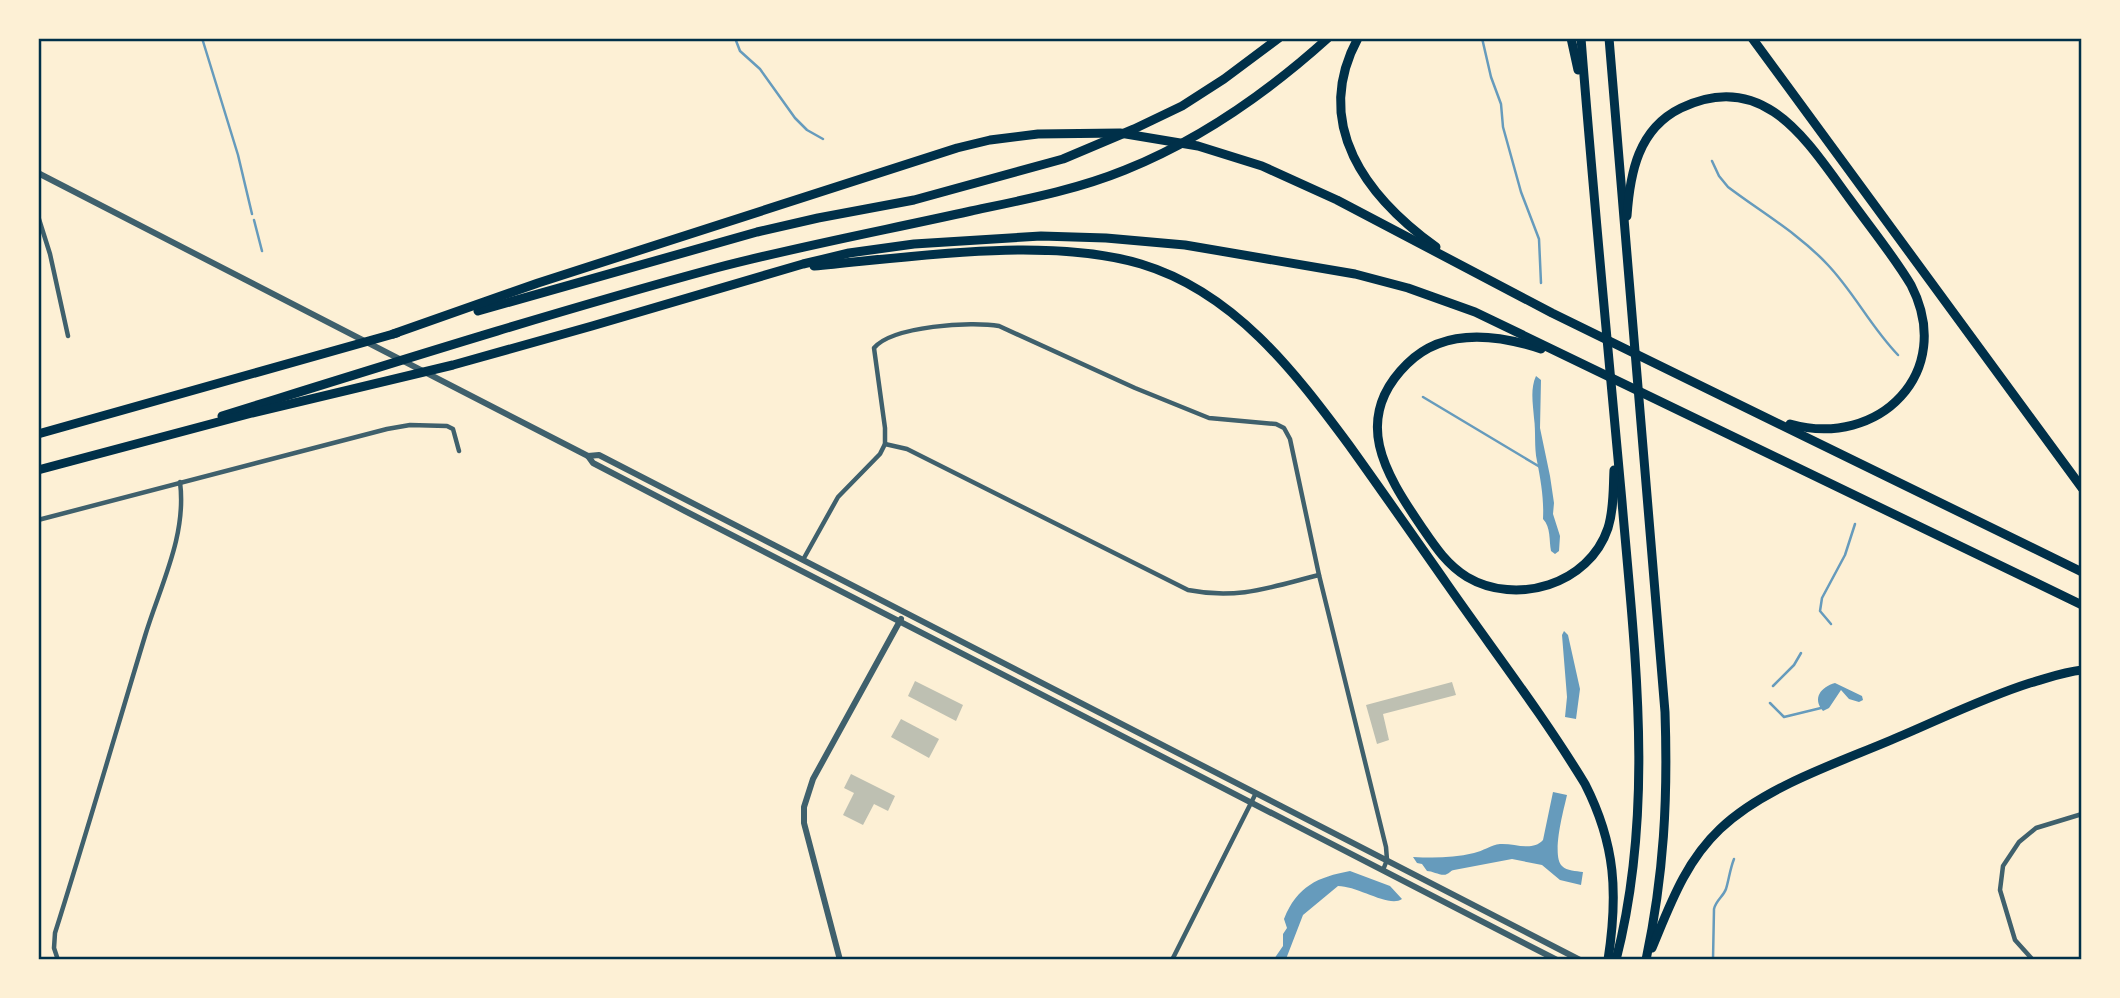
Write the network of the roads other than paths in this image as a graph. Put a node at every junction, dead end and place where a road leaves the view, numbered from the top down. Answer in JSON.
{"nodes":[{"id":1,"x":1279,"y":38,"type":"edge"},
{"id":2,"x":1328,"y":38,"type":"edge"},
{"id":3,"x":1358,"y":38,"type":"edge"},
{"id":4,"x":1571,"y":38,"type":"edge"},
{"id":5,"x":1581,"y":38,"type":"edge"},
{"id":6,"x":1609,"y":38,"type":"edge"},
{"id":7,"x":1752,"y":38,"type":"edge"},
{"id":8,"x":1588,"y":131,"type":"junction"},
{"id":9,"x":38,"y":173,"type":"edge"},
{"id":10,"x":38,"y":216,"type":"edge"},
{"id":11,"x":1625,"y":253,"type":"junction"},
{"id":12,"x":788,"y":268,"type":"junction"},
{"id":13,"x":1466,"y":268,"type":"junction"},
{"id":14,"x":393,"y":334,"type":"junction"},
{"id":15,"x":68,"y":336,"type":"dead end"},
{"id":16,"x":1573,"y":360,"type":"junction"},
{"id":17,"x":1761,"y":414,"type":"junction"},
{"id":18,"x":1614,"y":415,"type":"junction"},
{"id":19,"x":38,"y":434,"type":"edge"},
{"id":20,"x":885,"y":444,"type":"junction"},
{"id":21,"x":459,"y":451,"type":"dead end"},
{"id":22,"x":100,"y":453,"type":"junction"},
{"id":23,"x":589,"y":456,"type":"junction"},
{"id":24,"x":38,"y":470,"type":"edge"},
{"id":25,"x":180,"y":482,"type":"junction"},
{"id":26,"x":2081,"y":488,"type":"edge"},
{"id":27,"x":38,"y":520,"type":"edge"},
{"id":28,"x":804,"y":558,"type":"junction"},
{"id":29,"x":2081,"y":572,"type":"edge"},
{"id":30,"x":1319,"y":575,"type":"junction"},
{"id":31,"x":2081,"y":605,"type":"edge"},
{"id":32,"x":906,"y":612,"type":"junction"},
{"id":33,"x":900,"y":621,"type":"junction"},
{"id":34,"x":2081,"y":670,"type":"edge"},
{"id":35,"x":1256,"y":793,"type":"junction"},
{"id":36,"x":1252,"y":802,"type":"junction"},
{"id":37,"x":2081,"y":814,"type":"edge"},
{"id":38,"x":1387,"y":860,"type":"junction"},
{"id":39,"x":1383,"y":870,"type":"junction"},
{"id":40,"x":1612,"y":956,"type":"edge"},
{"id":41,"x":58,"y":960,"type":"edge"},
{"id":42,"x":840,"y":960,"type":"edge"},
{"id":43,"x":1172,"y":960,"type":"edge"},
{"id":44,"x":1557,"y":960,"type":"edge"},
{"id":45,"x":1580,"y":960,"type":"edge"},
{"id":46,"x":1647,"y":960,"type":"edge"},
{"id":47,"x":2034,"y":960,"type":"edge"}],
"edges":[{"from":1,"to":14,"type":"highway"},
{"from":2,"to":22,"type":"highway"},
{"from":3,"to":13,"type":"highway"},
{"from":4,"to":8,"type":"highway"},
{"from":5,"to":8,"type":"highway"},
{"from":6,"to":11,"type":"highway"},
{"from":7,"to":26,"type":"highway"},
{"from":8,"to":18,"type":"highway"},
{"from":9,"to":23,"type":"street"},
{"from":10,"to":15,"type":"street"},
{"from":11,"to":17,"type":"highway"},
{"from":11,"to":46,"type":"highway"},
{"from":12,"to":16,"type":"highway"},
{"from":12,"to":22,"type":"highway"},
{"from":12,"to":40,"type":"highway"},
{"from":13,"to":14,"type":"highway"},
{"from":13,"to":17,"type":"highway"},
{"from":14,"to":19,"type":"highway"},
{"from":16,"to":18,"type":"highway"},
{"from":16,"to":31,"type":"highway"},
{"from":17,"to":29,"type":"highway"},
{"from":18,"to":40,"type":"highway"},
{"from":20,"to":28,"type":"street"},
{"from":20,"to":30,"type":"street"},
{"from":20,"to":30,"type":"street"},
{"from":21,"to":25,"type":"street"},
{"from":22,"to":24,"type":"highway"},
{"from":23,"to":28,"type":"street"},
{"from":23,"to":33,"type":"street"},
{"from":25,"to":27,"type":"street"},
{"from":25,"to":41,"type":"street"},
{"from":28,"to":32,"type":"street"},
{"from":30,"to":38,"type":"street"},
{"from":32,"to":33,"type":"street"},
{"from":32,"to":35,"type":"street"},
{"from":33,"to":36,"type":"street"},
{"from":33,"to":42,"type":"street"},
{"from":34,"to":46,"type":"highway"},
{"from":35,"to":36,"type":"street"},
{"from":35,"to":38,"type":"street"},
{"from":36,"to":39,"type":"street"},
{"from":36,"to":43,"type":"street"},
{"from":37,"to":47,"type":"street"},
{"from":38,"to":39,"type":"street"},
{"from":38,"to":45,"type":"street"},
{"from":39,"to":44,"type":"street"}]}
